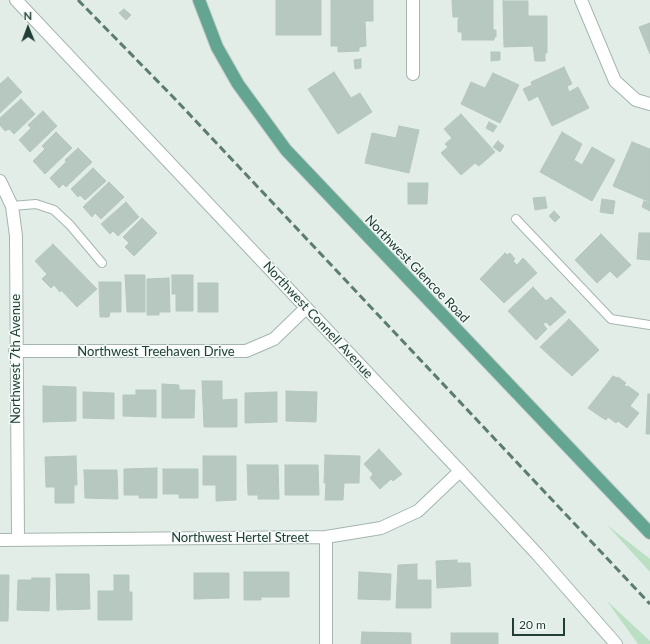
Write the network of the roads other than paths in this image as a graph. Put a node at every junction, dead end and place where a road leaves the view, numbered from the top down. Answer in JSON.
{"nodes":[{"id":1,"x":16,"y":0,"type":"edge"},
{"id":2,"x":199,"y":0,"type":"edge"},
{"id":3,"x":413,"y":0,"type":"edge"},
{"id":4,"x":581,"y":0,"type":"edge"},
{"id":5,"x":413,"y":74,"type":"dead end"},
{"id":6,"x":650,"y":104,"type":"edge"},
{"id":7,"x":0,"y":180,"type":"edge"},
{"id":8,"x":12,"y":206,"type":"junction"},
{"id":9,"x":516,"y":219,"type":"dead end"},
{"id":10,"x":102,"y":263,"type":"dead end"},
{"id":11,"x":306,"y":308,"type":"junction"},
{"id":12,"x":650,"y":325,"type":"edge"},
{"id":13,"x":16,"y":351,"type":"junction"},
{"id":14,"x":460,"y":471,"type":"junction"},
{"id":15,"x":650,"y":534,"type":"edge"},
{"id":16,"x":326,"y":537,"type":"junction"},
{"id":17,"x":0,"y":540,"type":"edge"},
{"id":18,"x":18,"y":540,"type":"junction"},
{"id":19,"x":326,"y":644,"type":"edge"},
{"id":20,"x":616,"y":644,"type":"edge"}],
"edges":[{"from":1,"to":11,"type":"street","name":"Northwest Connell Avenue"},
{"from":2,"to":15,"type":"main road","name":"Northwest Glencoe Road"},
{"from":3,"to":5,"type":"street"},
{"from":4,"to":6,"type":"street"},
{"from":7,"to":8,"type":"street","name":"Northwest 7th Avenue"},
{"from":8,"to":10,"type":"lane"},
{"from":8,"to":13,"type":"street","name":"Northwest 7th Avenue"},
{"from":9,"to":12,"type":"lane"},
{"from":11,"to":13,"type":"street","name":"Northwest Treehaven Drive"},
{"from":11,"to":14,"type":"street","name":"Northwest Connell Avenue"},
{"from":13,"to":18,"type":"street","name":"Northwest 7th Avenue"},
{"from":14,"to":16,"type":"street","name":"Northwest Hertel Street"},
{"from":14,"to":20,"type":"street","name":"Northwest Connell Avenue"},
{"from":16,"to":18,"type":"street","name":"Northwest Hertel Street"},
{"from":16,"to":19,"type":"street"},
{"from":17,"to":18,"type":"street","name":"Northwest Hertel Street"}]}
